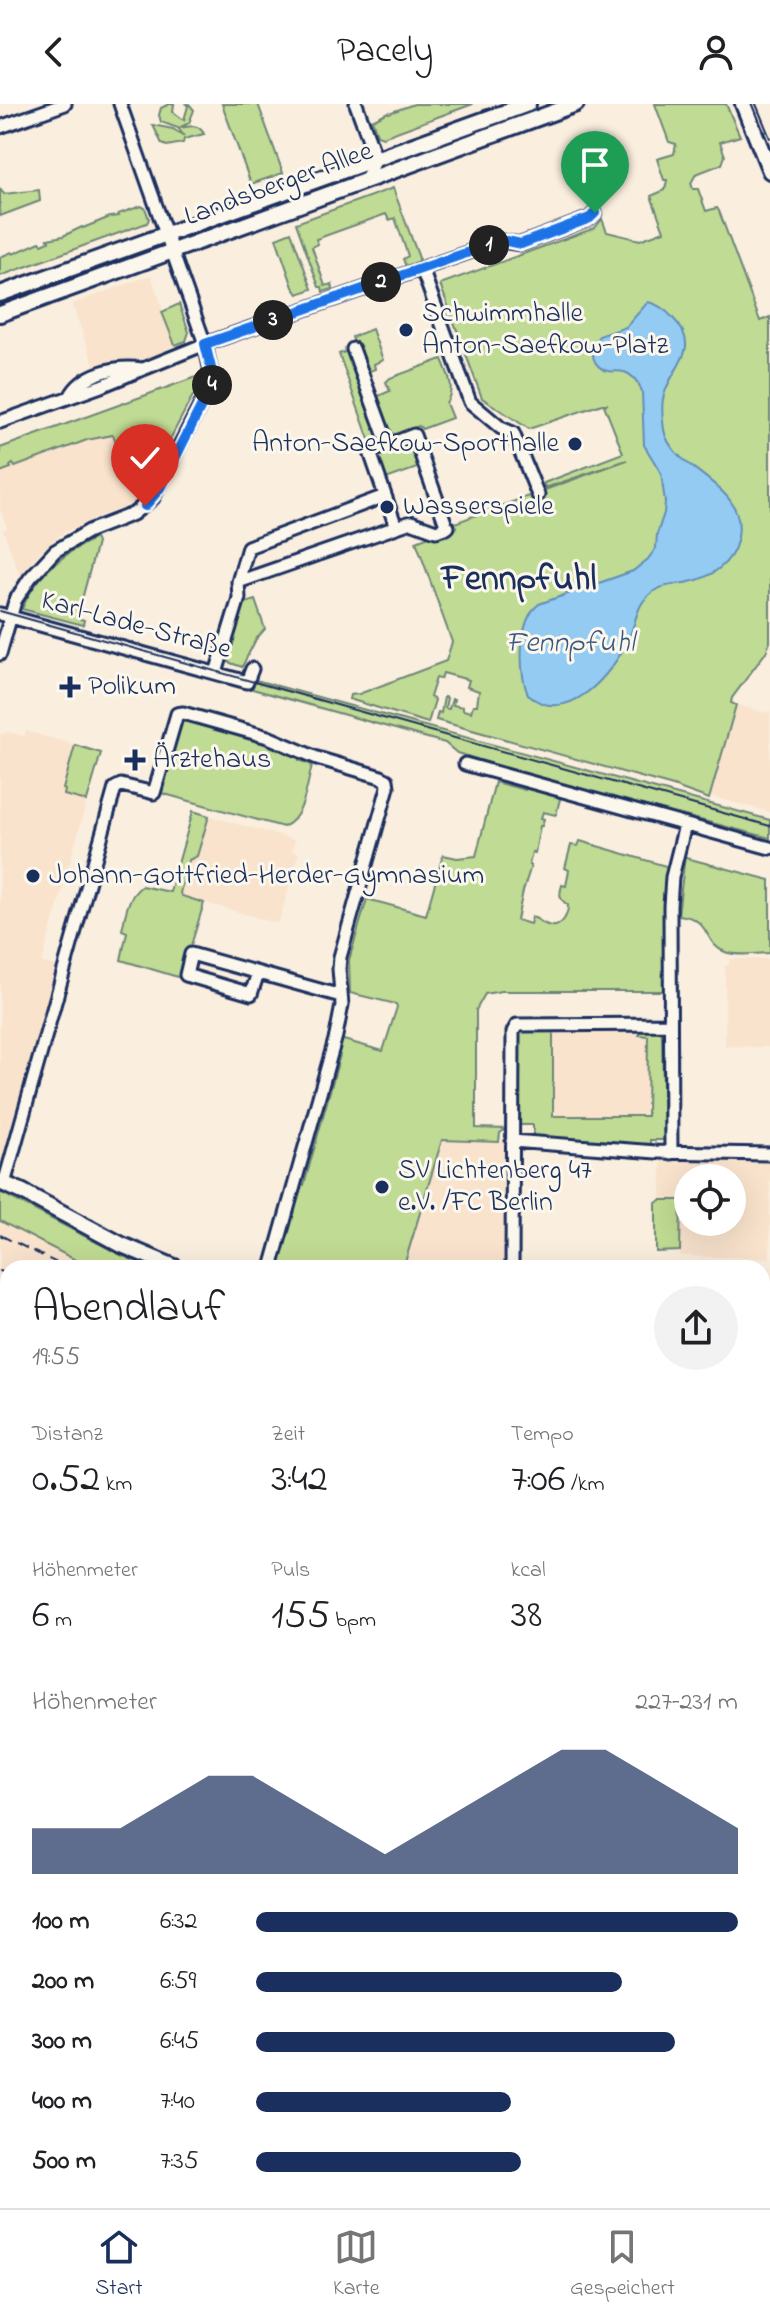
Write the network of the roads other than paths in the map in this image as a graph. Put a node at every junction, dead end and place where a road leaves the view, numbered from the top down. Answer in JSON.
{"nodes":[{"id":1,"x":65,"y":104,"type":"edge"},
{"id":2,"x":120,"y":104,"type":"edge"},
{"id":3,"x":356,"y":104,"type":"edge"},
{"id":4,"x":528,"y":104,"type":"edge"},
{"id":5,"x":576,"y":104,"type":"edge"},
{"id":6,"x":743,"y":104,"type":"edge"},
{"id":7,"x":0,"y":127,"type":"edge"},
{"id":8,"x":376,"y":159,"type":"junction"},
{"id":9,"x":770,"y":171,"type":"edge"},
{"id":10,"x":365,"y":181,"type":"junction"},
{"id":11,"x":595,"y":213,"type":"dead end"},
{"id":12,"x":167,"y":235,"type":"junction"},
{"id":13,"x":173,"y":251,"type":"junction"},
{"id":14,"x":422,"y":269,"type":"junction"},
{"id":15,"x":0,"y":294,"type":"edge"},
{"id":16,"x":0,"y":314,"type":"edge"},
{"id":17,"x":205,"y":344,"type":"junction"},
{"id":18,"x":353,"y":349,"type":"dead end"},
{"id":19,"x":0,"y":422,"type":"edge"},
{"id":20,"x":388,"y":445,"type":"junction"},
{"id":21,"x":538,"y":495,"type":"dead end"},
{"id":22,"x":385,"y":496,"type":"junction"},
{"id":23,"x":396,"y":527,"type":"junction"},
{"id":24,"x":251,"y":578,"type":"junction"},
{"id":25,"x":238,"y":582,"type":"junction"},
{"id":26,"x":239,"y":598,"type":"junction"},
{"id":27,"x":6,"y":615,"type":"edge"},
{"id":28,"x":0,"y":654,"type":"edge"},
{"id":29,"x":252,"y":669,"type":"dead end"},
{"id":30,"x":216,"y":673,"type":"junction"},
{"id":31,"x":465,"y":764,"type":"dead end"},
{"id":32,"x":685,"y":825,"type":"junction"},
{"id":33,"x":770,"y":848,"type":"edge"},
{"id":34,"x":258,"y":973,"type":"junction"},
{"id":35,"x":341,"y":996,"type":"junction"},
{"id":36,"x":670,"y":1024,"type":"junction"},
{"id":37,"x":512,"y":1141,"type":"junction"},
{"id":38,"x":671,"y":1153,"type":"junction"},
{"id":39,"x":770,"y":1154,"type":"edge"},
{"id":40,"x":2,"y":1183,"type":"edge"},
{"id":41,"x":158,"y":1260,"type":"edge"},
{"id":42,"x":273,"y":1260,"type":"edge"},
{"id":43,"x":512,"y":1260,"type":"edge"}],
"edges":[{"from":1,"to":7,"type":"street"},
{"from":2,"to":12,"type":"street"},
{"from":3,"to":8,"type":"street"},
{"from":4,"to":8,"type":"main road","name":"Landsberger Allee"},
{"from":5,"to":10,"type":"main road","name":"Landsberger Allee"},
{"from":6,"to":9,"type":"main road"},
{"from":8,"to":10,"type":"street"},
{"from":8,"to":12,"type":"main road","name":"Landsberger Allee"},
{"from":10,"to":13,"type":"main road","name":"Landsberger Allee"},
{"from":11,"to":14,"type":"street"},
{"from":12,"to":13,"type":"street"},
{"from":12,"to":15,"type":"main road","name":"Landsberger Allee"},
{"from":13,"to":16,"type":"main road","name":"Landsberger Allee"},
{"from":13,"to":17,"type":"street"},
{"from":14,"to":17,"type":"street"},
{"from":14,"to":21,"type":"street"},
{"from":17,"to":19,"type":"street"},
{"from":17,"to":27,"type":"street"},
{"from":18,"to":20,"type":"street"},
{"from":20,"to":22,"type":"street"},
{"from":20,"to":23,"type":"street"},
{"from":22,"to":23,"type":"street"},
{"from":22,"to":25,"type":"street"},
{"from":23,"to":24,"type":"street"},
{"from":24,"to":25,"type":"street"},
{"from":24,"to":26,"type":"street"},
{"from":25,"to":26,"type":"street"},
{"from":26,"to":30,"type":"street"},
{"from":27,"to":28,"type":"street"},
{"from":27,"to":30,"type":"street","name":"Karl-Lade-Straße"},
{"from":29,"to":30,"type":"street","name":"Karl-Lade-Straße"},
{"from":31,"to":32,"type":"street"},
{"from":32,"to":33,"type":"street"},
{"from":32,"to":36,"type":"street"},
{"from":34,"to":34,"type":"street"},
{"from":34,"to":35,"type":"street"},
{"from":35,"to":40,"type":"street"},
{"from":35,"to":42,"type":"street"},
{"from":36,"to":37,"type":"street"},
{"from":36,"to":38,"type":"street"},
{"from":37,"to":38,"type":"street"},
{"from":37,"to":43,"type":"street"},
{"from":38,"to":39,"type":"street"},
{"from":40,"to":41,"type":"main road"}]}
